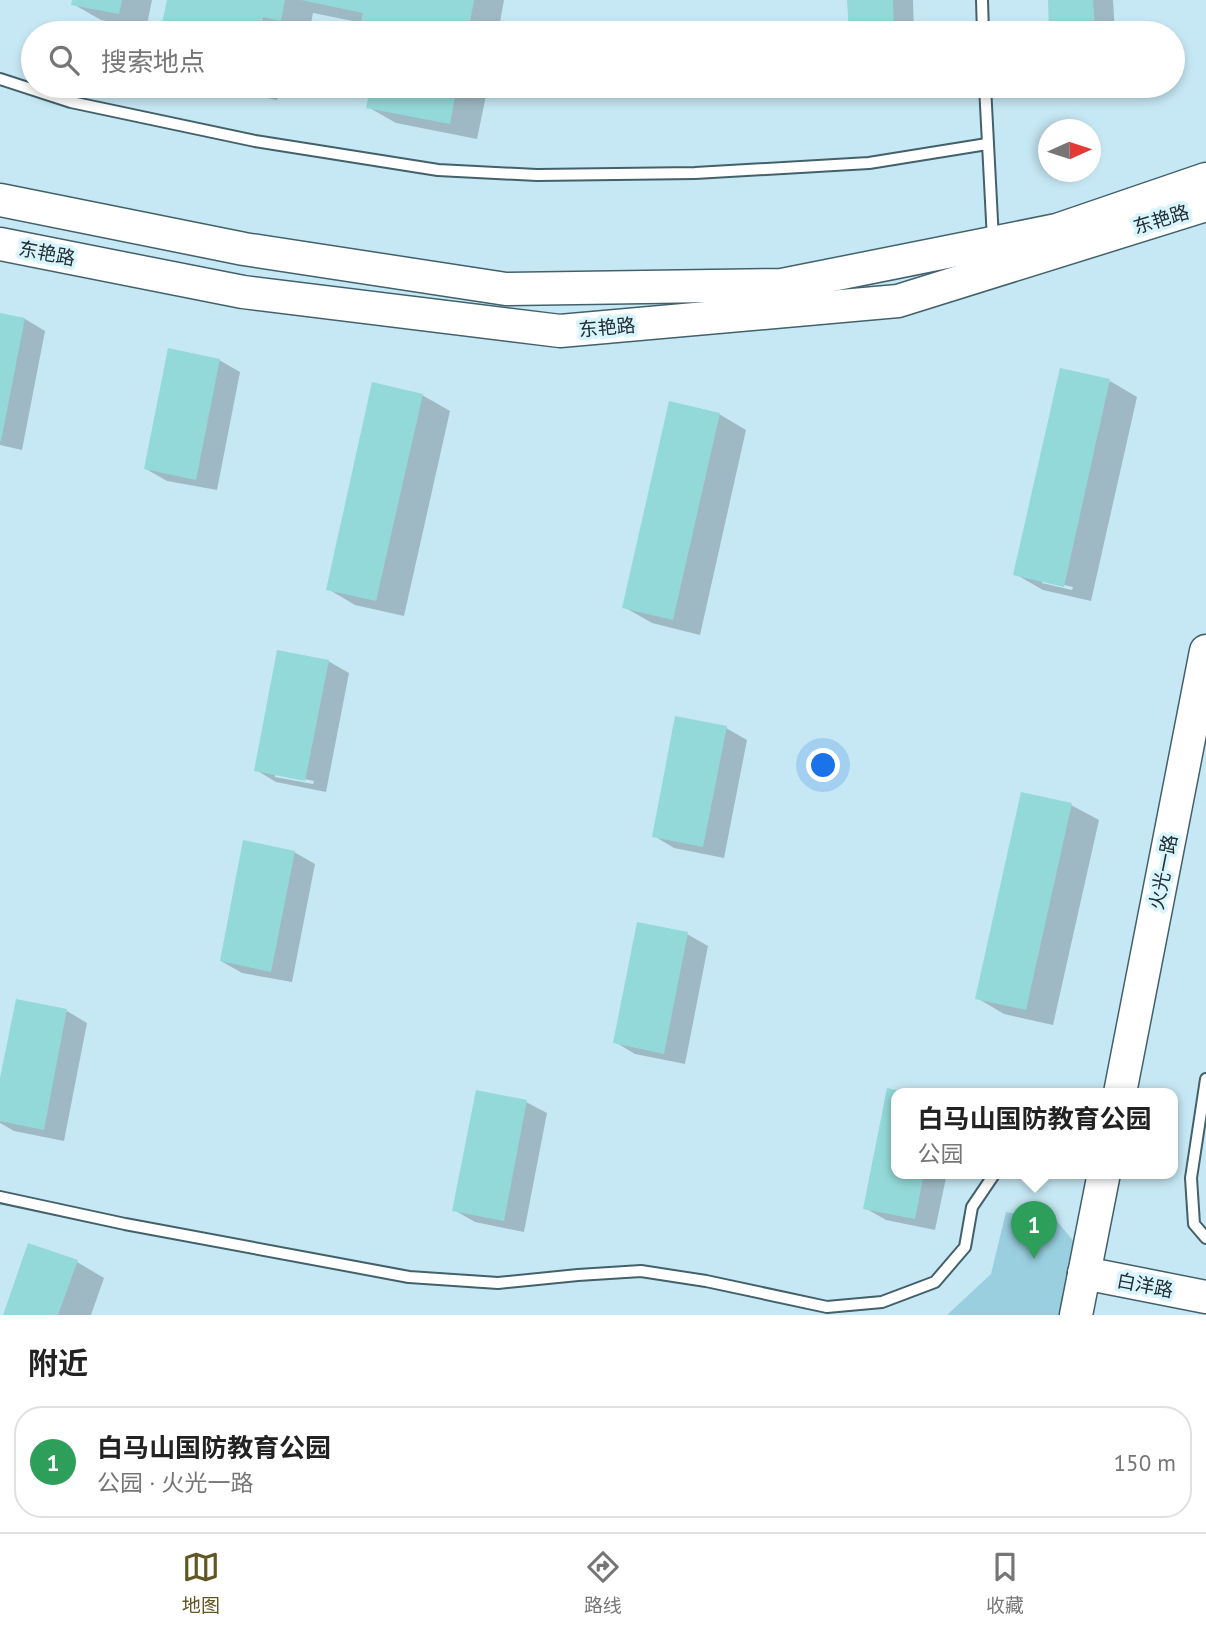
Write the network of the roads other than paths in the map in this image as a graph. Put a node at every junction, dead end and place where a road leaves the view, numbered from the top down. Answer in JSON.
{"nodes":[{"id":1,"x":982,"y":0,"type":"edge"},
{"id":2,"x":983,"y":21,"type":"edge"},
{"id":3,"x":0,"y":79,"type":"edge"},
{"id":4,"x":21,"y":86,"type":"edge"},
{"id":5,"x":59,"y":98,"type":"edge"},
{"id":6,"x":985,"y":98,"type":"edge"},
{"id":7,"x":987,"y":144,"type":"junction"},
{"id":8,"x":1206,"y":179,"type":"edge"},
{"id":9,"x":0,"y":200,"type":"edge"},
{"id":10,"x":1206,"y":205,"type":"edge"},
{"id":11,"x":993,"y":243,"type":"junction"},
{"id":12,"x":0,"y":244,"type":"edge"},
{"id":13,"x":1206,"y":651,"type":"edge"},
{"id":14,"x":1203,"y":686,"type":"edge"},
{"id":15,"x":1206,"y":1079,"type":"edge"},
{"id":16,"x":1121,"y":1088,"type":"edge"},
{"id":17,"x":991,"y":1179,"type":"edge"},
{"id":18,"x":1103,"y":1179,"type":"edge"},
{"id":19,"x":0,"y":1197,"type":"edge"},
{"id":20,"x":1206,"y":1238,"type":"edge"},
{"id":21,"x":1084,"y":1273,"type":"junction"},
{"id":22,"x":1206,"y":1297,"type":"edge"},
{"id":23,"x":1076,"y":1315,"type":"edge"}],
"edges":[{"from":1,"to":2,"type":"lane"},
{"from":3,"to":4,"type":"lane"},
{"from":5,"to":7,"type":"lane"},
{"from":6,"to":7,"type":"lane"},
{"from":7,"to":11,"type":"lane"},
{"from":8,"to":11,"type":"main road","name":"东艳路"},
{"from":9,"to":11,"type":"main road","name":"东艳路"},
{"from":10,"to":12,"type":"main road","name":"东艳路"},
{"from":13,"to":14,"type":"main road","name":"火光一路"},
{"from":14,"to":16,"type":"main road","name":"火光一路"},
{"from":15,"to":20,"type":"lane"},
{"from":17,"to":19,"type":"lane"},
{"from":18,"to":21,"type":"main road"},
{"from":21,"to":22,"type":"main road","name":"白洋路"},
{"from":21,"to":23,"type":"main road"}]}
